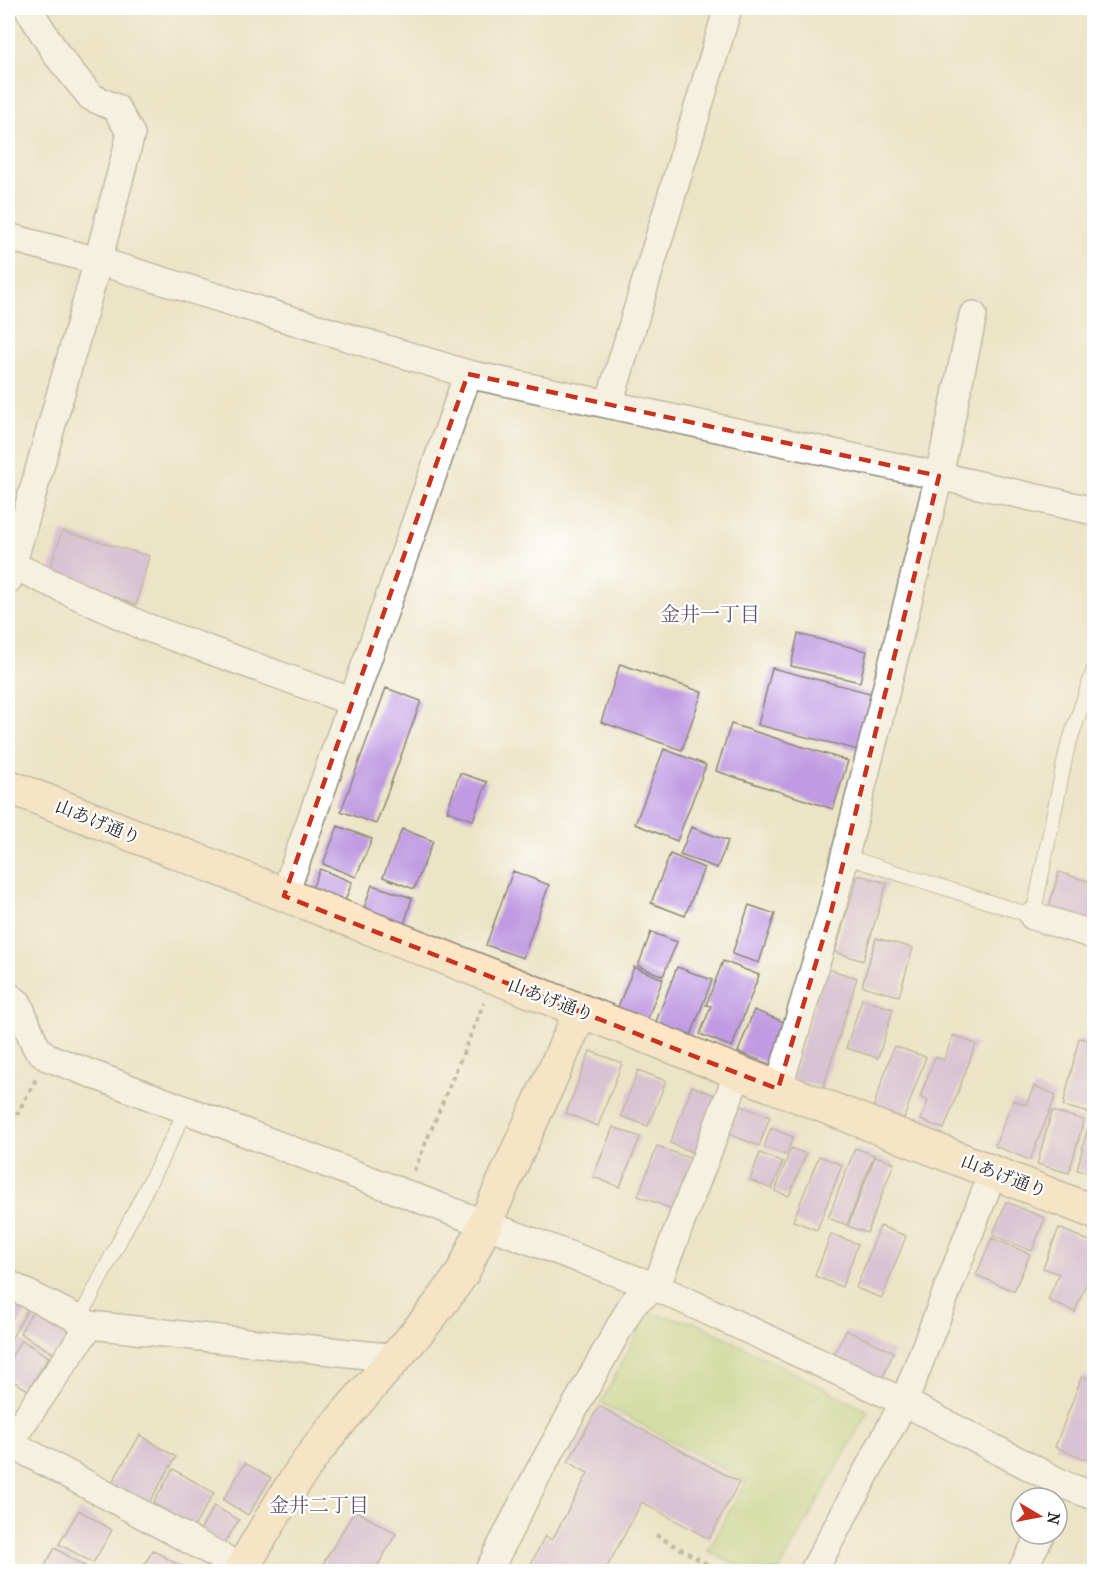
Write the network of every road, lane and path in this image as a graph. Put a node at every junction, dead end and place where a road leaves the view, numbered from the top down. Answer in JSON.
{"nodes":[{"id":1,"x":28,"y":8,"type":"edge"},
{"id":2,"x":728,"y":8,"type":"edge"},
{"id":3,"x":8,"y":237,"type":"edge"},
{"id":4,"x":98,"y":261,"type":"junction"},
{"id":5,"x":973,"y":315,"type":"dead end"},
{"id":6,"x":468,"y":374,"type":"junction"},
{"id":7,"x":609,"y":404,"type":"junction"},
{"id":8,"x":939,"y":476,"type":"junction"},
{"id":9,"x":1095,"y":511,"type":"edge"},
{"id":10,"x":9,"y":569,"type":"edge"},
{"id":11,"x":1095,"y":669,"type":"edge"},
{"id":12,"x":353,"y":702,"type":"junction"},
{"id":13,"x":8,"y":786,"type":"edge"},
{"id":14,"x":844,"y":856,"type":"junction"},
{"id":15,"x":284,"y":896,"type":"junction"},
{"id":16,"x":1033,"y":916,"type":"junction"},
{"id":17,"x":1095,"y":935,"type":"edge"},
{"id":18,"x":8,"y":996,"type":"edge"},
{"id":19,"x":485,"y":1001,"type":"dead end"},
{"id":20,"x":581,"y":1011,"type":"junction"},
{"id":21,"x":47,"y":1057,"type":"junction"},
{"id":22,"x":738,"y":1073,"type":"junction"},
{"id":23,"x":778,"y":1089,"type":"junction"},
{"id":24,"x":186,"y":1111,"type":"junction"},
{"id":25,"x":8,"y":1131,"type":"edge"},
{"id":26,"x":993,"y":1172,"type":"junction"},
{"id":27,"x":405,"y":1194,"type":"junction"},
{"id":28,"x":1095,"y":1212,"type":"edge"},
{"id":29,"x":485,"y":1224,"type":"junction"},
{"id":30,"x":8,"y":1284,"type":"edge"},
{"id":31,"x":656,"y":1287,"type":"junction"},
{"id":32,"x":84,"y":1323,"type":"junction"},
{"id":33,"x":395,"y":1358,"type":"junction"},
{"id":34,"x":904,"y":1402,"type":"junction"},
{"id":35,"x":8,"y":1443,"type":"edge"},
{"id":36,"x":1045,"y":1486,"type":"edge"},
{"id":37,"x":1069,"y":1496,"type":"edge"},
{"id":38,"x":1095,"y":1496,"type":"edge"},
{"id":39,"x":656,"y":1535,"type":"dead end"},
{"id":40,"x":1035,"y":1546,"type":"edge"},
{"id":41,"x":244,"y":1570,"type":"edge"},
{"id":42,"x":488,"y":1572,"type":"edge"},
{"id":43,"x":721,"y":1572,"type":"edge"},
{"id":44,"x":813,"y":1572,"type":"edge"},
{"id":45,"x":1021,"y":1572,"type":"edge"}],
"edges":[{"from":1,"to":4,"type":"street"},
{"from":2,"to":7,"type":"street"},
{"from":3,"to":4,"type":"street"},
{"from":4,"to":6,"type":"street"},
{"from":4,"to":10,"type":"street"},
{"from":5,"to":8,"type":"street"},
{"from":6,"to":7,"type":"street"},
{"from":6,"to":12,"type":"street"},
{"from":7,"to":8,"type":"street"},
{"from":8,"to":9,"type":"street"},
{"from":8,"to":14,"type":"street"},
{"from":10,"to":12,"type":"street"},
{"from":11,"to":16,"type":"lane"},
{"from":12,"to":15,"type":"street"},
{"from":13,"to":15,"type":"main road","name":"山あげ通り"},
{"from":14,"to":16,"type":"lane"},
{"from":14,"to":23,"type":"street"},
{"from":15,"to":20,"type":"main road","name":"山あげ通り"},
{"from":16,"to":17,"type":"street"},
{"from":18,"to":21,"type":"street"},
{"from":19,"to":27,"type":"path"},
{"from":20,"to":22,"type":"main road","name":"山あげ通り"},
{"from":20,"to":29,"type":"main road"},
{"from":21,"to":24,"type":"street"},
{"from":21,"to":25,"type":"path"},
{"from":22,"to":23,"type":"main road","name":"山あげ通り"},
{"from":22,"to":31,"type":"street"},
{"from":23,"to":26,"type":"main road","name":"山あげ通り"},
{"from":24,"to":27,"type":"street"},
{"from":24,"to":32,"type":"lane"},
{"from":26,"to":28,"type":"main road","name":"山あげ通り"},
{"from":26,"to":34,"type":"street"},
{"from":27,"to":29,"type":"street"},
{"from":29,"to":31,"type":"street"},
{"from":29,"to":33,"type":"main road"},
{"from":30,"to":32,"type":"street"},
{"from":31,"to":34,"type":"street"},
{"from":31,"to":42,"type":"street"},
{"from":32,"to":33,"type":"street"},
{"from":32,"to":35,"type":"street"},
{"from":33,"to":41,"type":"main road"},
{"from":34,"to":36,"type":"street"},
{"from":34,"to":44,"type":"street"},
{"from":35,"to":41,"type":"street"},
{"from":37,"to":38,"type":"street"},
{"from":39,"to":43,"type":"path"},
{"from":40,"to":45,"type":"street"}]}
